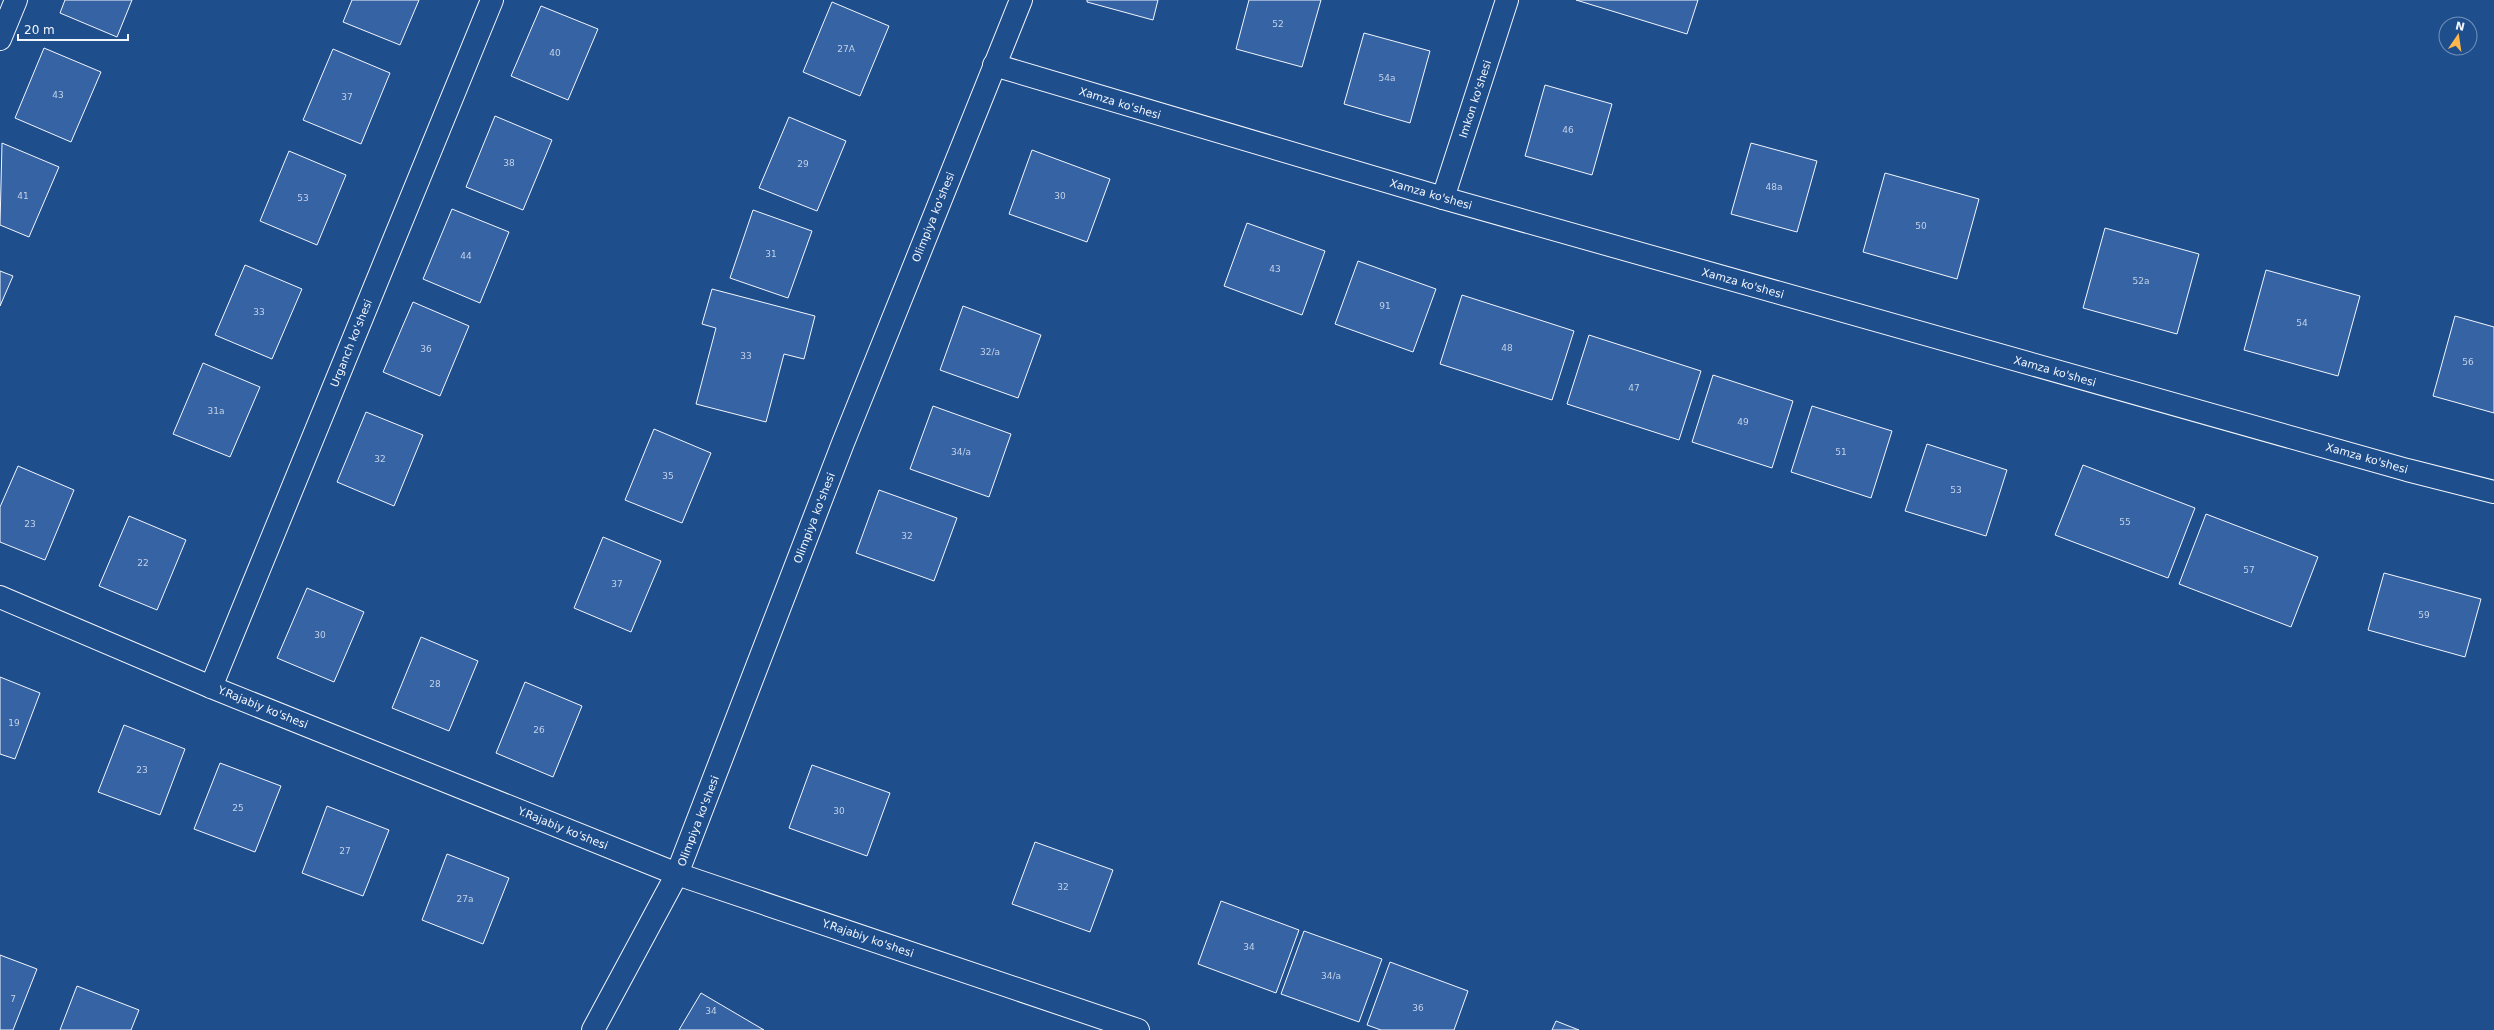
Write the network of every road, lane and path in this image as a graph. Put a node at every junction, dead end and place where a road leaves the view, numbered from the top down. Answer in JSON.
{"nodes":[{"id":1,"x":16,"y":0,"type":"edge"},
{"id":2,"x":492,"y":0,"type":"edge"},
{"id":3,"x":1021,"y":0,"type":"edge"},
{"id":4,"x":1507,"y":0,"type":"edge"},
{"id":5,"x":0,"y":39,"type":"edge"},
{"id":6,"x":994,"y":65,"type":"junction"},
{"id":7,"x":1444,"y":198,"type":"junction"},
{"id":8,"x":2494,"y":492,"type":"edge"},
{"id":9,"x":0,"y":597,"type":"edge"},
{"id":10,"x":211,"y":686,"type":"junction"},
{"id":11,"x":677,"y":874,"type":"junction"},
{"id":12,"x":1125,"y":1028,"type":"edge"},
{"id":13,"x":592,"y":1030,"type":"edge"}],
"edges":[{"from":1,"to":5,"type":"street"},
{"from":2,"to":10,"type":"street","name":"Urganch ko'shesi"},
{"from":3,"to":6,"type":"street","name":"Olimpiya ko'shesi"},
{"from":4,"to":7,"type":"street","name":"Imkon ko'shesi"},
{"from":6,"to":7,"type":"street","name":"Xamza ko'shesi"},
{"from":6,"to":11,"type":"street","name":"Olimpiya ko'shesi"},
{"from":7,"to":8,"type":"street","name":"Xamza ko'shesi"},
{"from":9,"to":10,"type":"street","name":"Y.Rajabiy ko'shesi"},
{"from":10,"to":11,"type":"street","name":"Y.Rajabiy ko'shesi"},
{"from":11,"to":12,"type":"street","name":"Y.Rajabiy ko'shesi"},
{"from":11,"to":13,"type":"street","name":"Olimpiya ko'shesi"}]}
